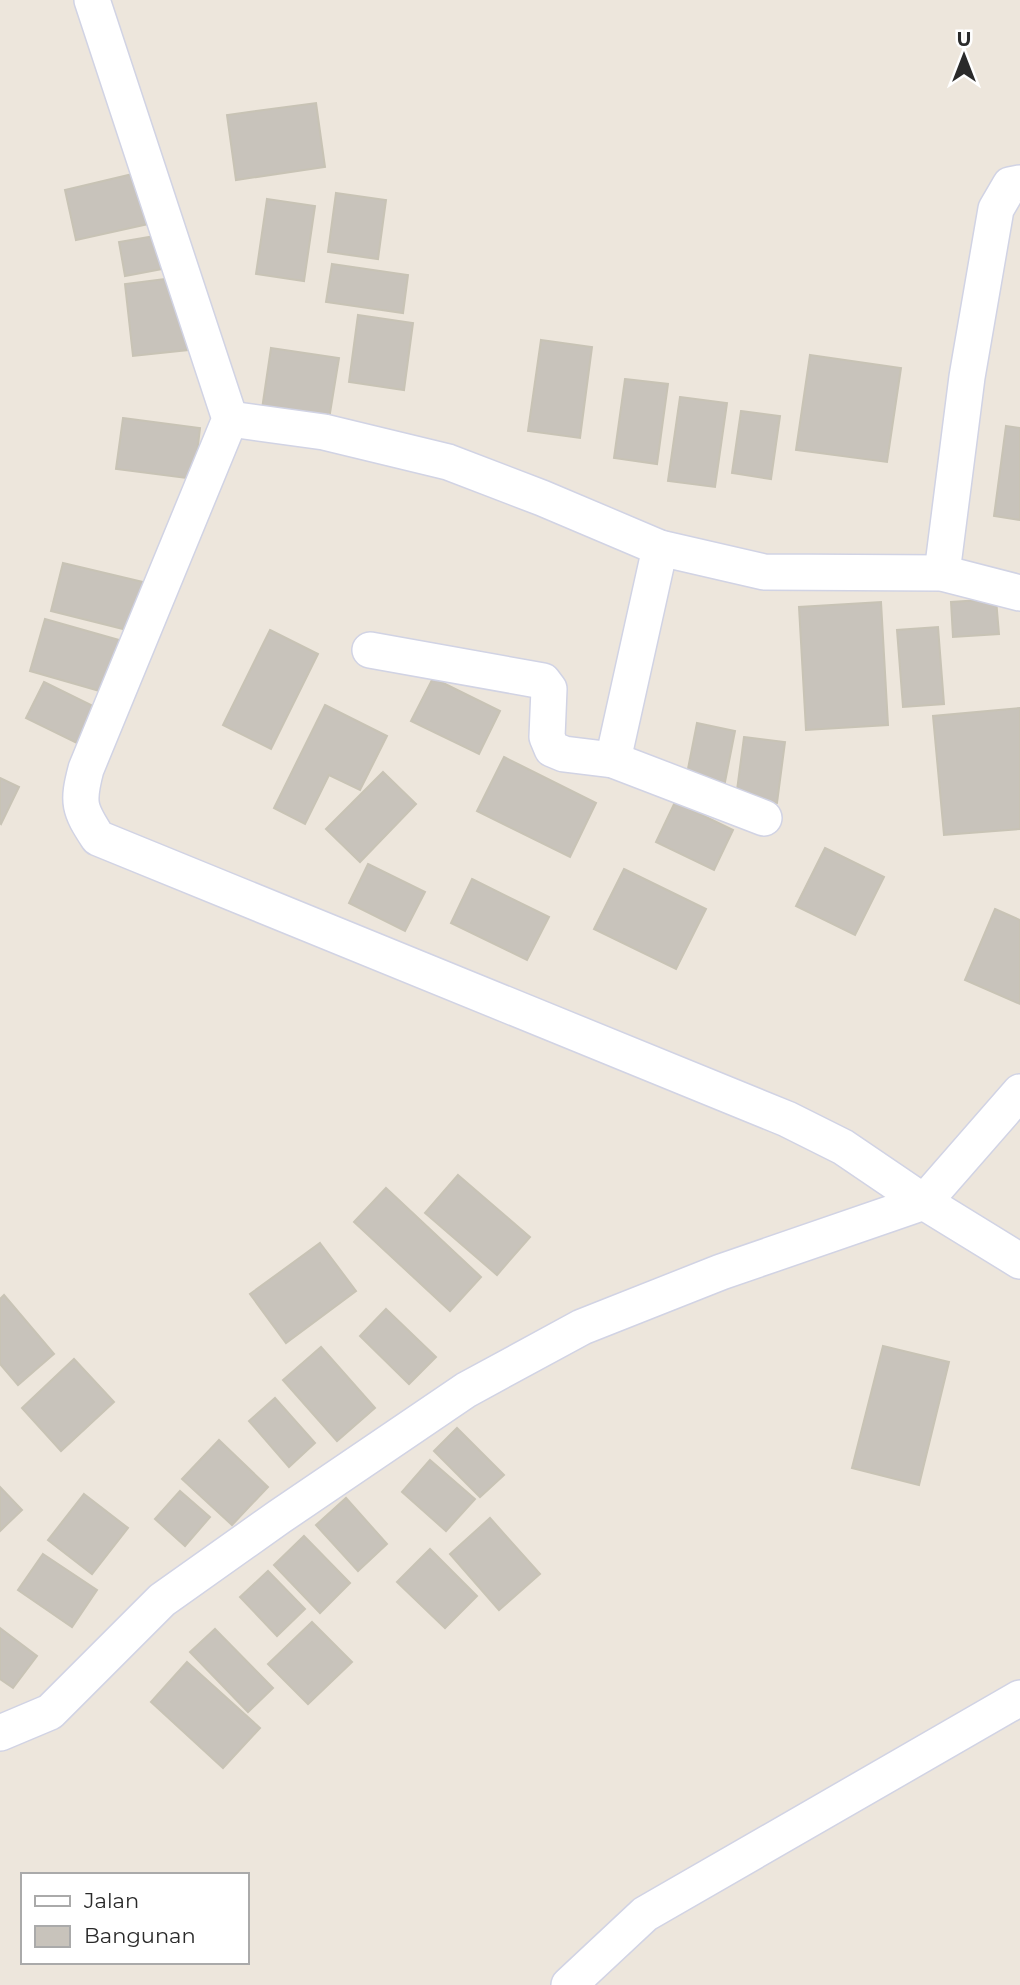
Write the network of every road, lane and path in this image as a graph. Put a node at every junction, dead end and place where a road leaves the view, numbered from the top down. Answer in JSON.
{"nodes":[{"id":1,"x":92,"y":0,"type":"edge"},
{"id":2,"x":1020,"y":183,"type":"edge"},
{"id":3,"x":230,"y":419,"type":"junction"},
{"id":4,"x":660,"y":548,"type":"junction"},
{"id":5,"x":942,"y":573,"type":"junction"},
{"id":6,"x":1020,"y":593,"type":"edge"},
{"id":7,"x":370,"y":650,"type":"dead end"},
{"id":8,"x":613,"y":760,"type":"junction"},
{"id":9,"x":764,"y":818,"type":"dead end"},
{"id":10,"x":1020,"y":1092,"type":"edge"},
{"id":11,"x":924,"y":1202,"type":"junction"},
{"id":12,"x":1020,"y":1261,"type":"edge"},
{"id":13,"x":1020,"y":1698,"type":"edge"},
{"id":14,"x":0,"y":1733,"type":"edge"},
{"id":15,"x":569,"y":1985,"type":"edge"}],
"edges":[{"from":1,"to":3,"type":"street"},
{"from":2,"to":5,"type":"street"},
{"from":3,"to":4,"type":"street"},
{"from":3,"to":11,"type":"street"},
{"from":4,"to":5,"type":"street"},
{"from":4,"to":8,"type":"street"},
{"from":5,"to":6,"type":"street"},
{"from":7,"to":8,"type":"street"},
{"from":8,"to":9,"type":"street"},
{"from":10,"to":11,"type":"street"},
{"from":11,"to":12,"type":"street"},
{"from":11,"to":14,"type":"street"},
{"from":13,"to":15,"type":"street"}]}
